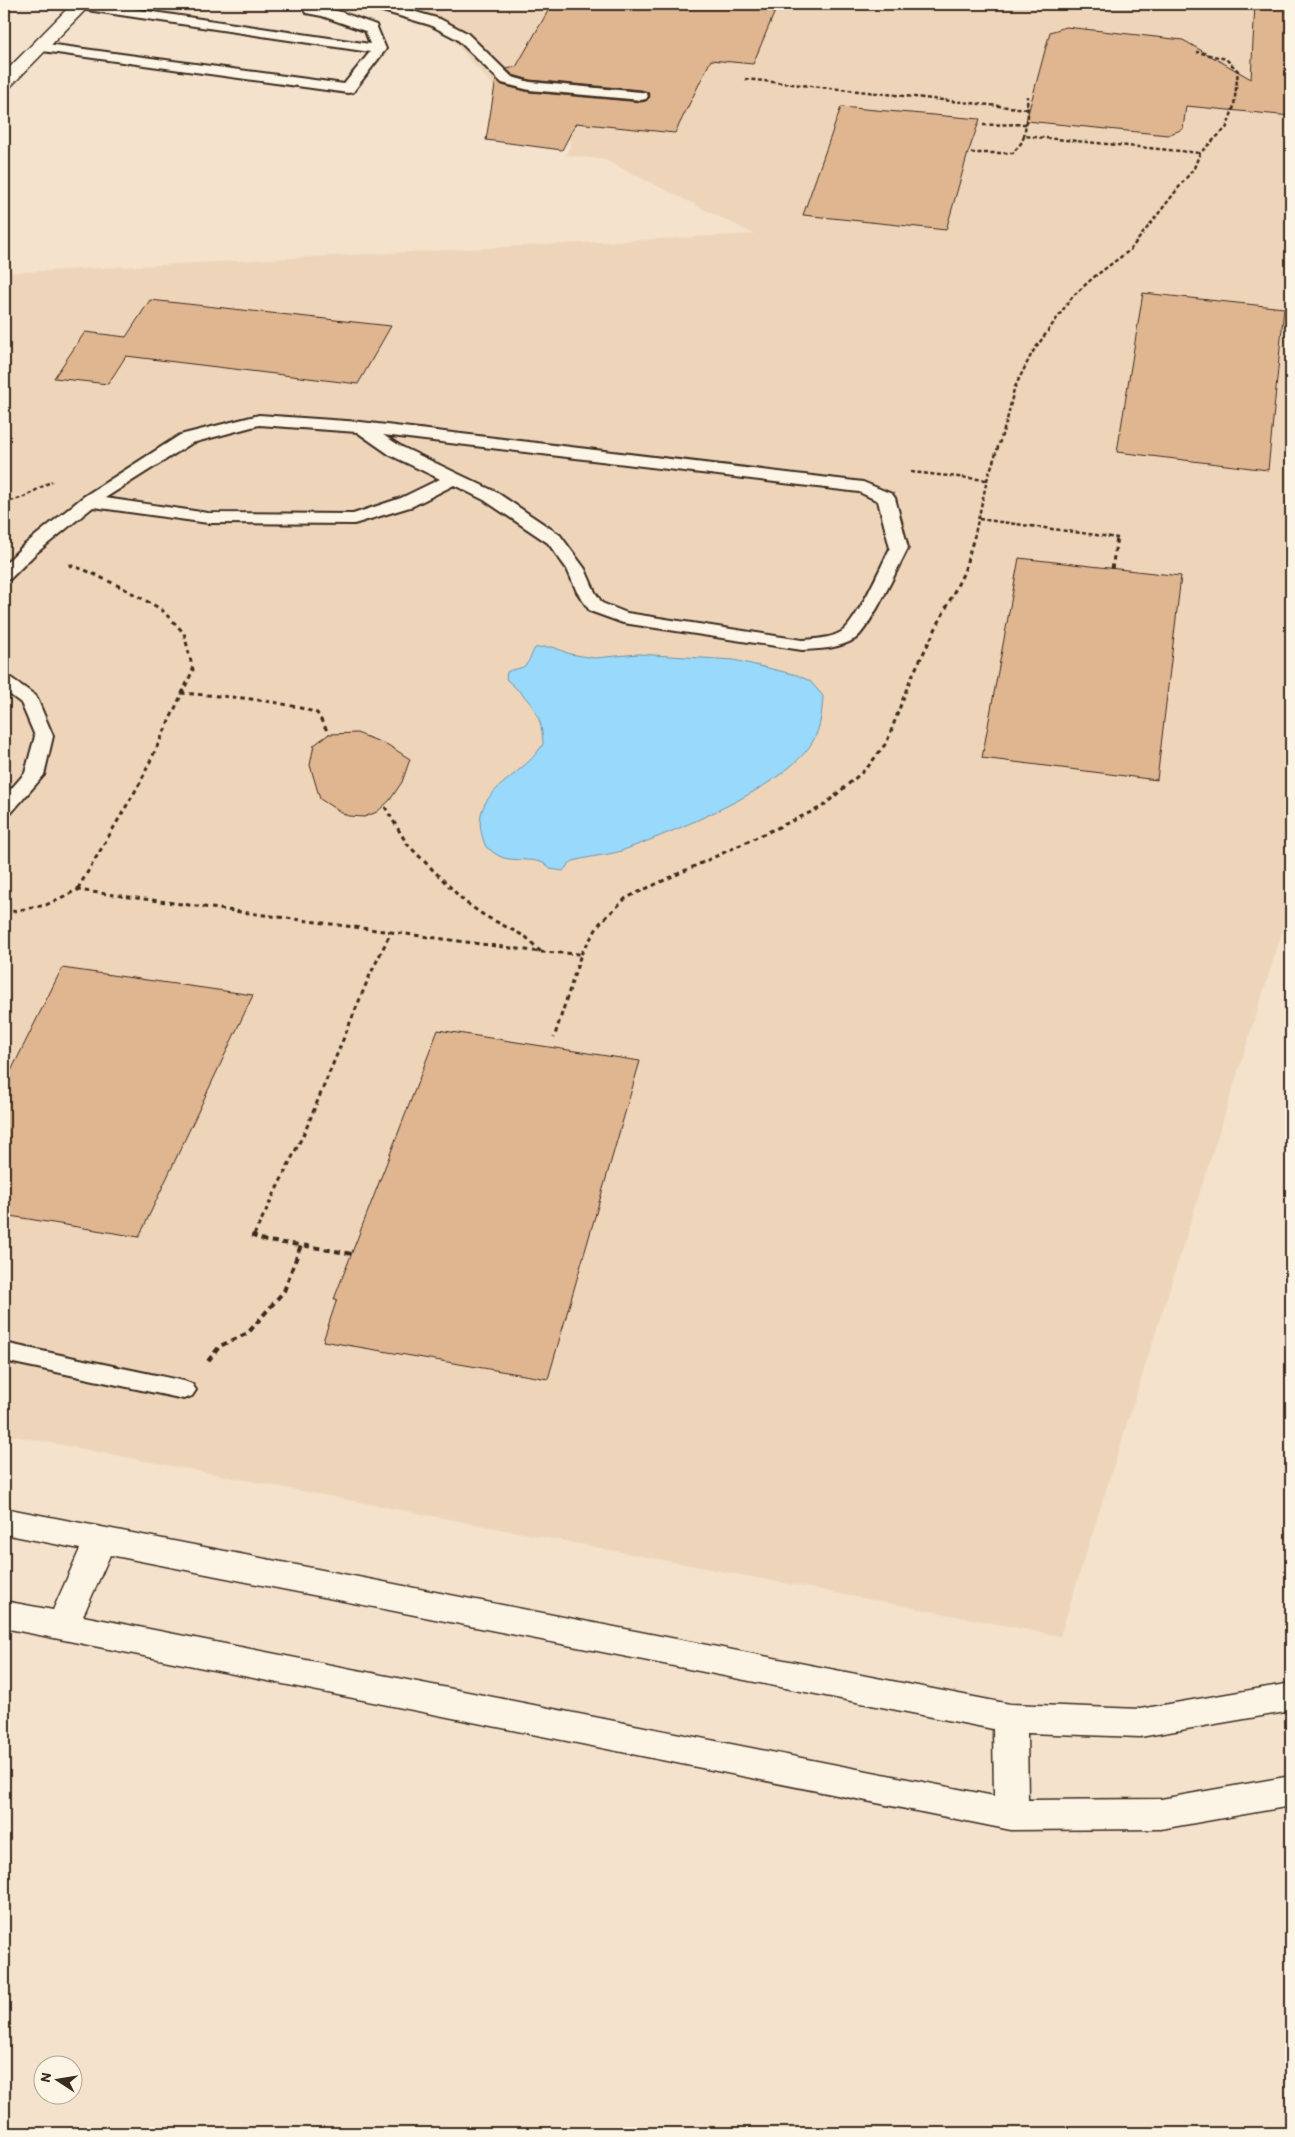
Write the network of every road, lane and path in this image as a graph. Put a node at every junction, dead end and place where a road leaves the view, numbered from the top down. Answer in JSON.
{"nodes":[{"id":1,"x":374,"y":4,"type":"edge"},
{"id":2,"x":81,"y":5,"type":"edge"},
{"id":3,"x":311,"y":10,"type":"dead end"},
{"id":4,"x":40,"y":47,"type":"junction"},
{"id":5,"x":379,"y":49,"type":"junction"},
{"id":6,"x":1197,"y":52,"type":"dead end"},
{"id":7,"x":745,"y":79,"type":"dead end"},
{"id":8,"x":4,"y":83,"type":"edge"},
{"id":9,"x":641,"y":96,"type":"dead end"},
{"id":10,"x":1027,"y":96,"type":"dead end"},
{"id":11,"x":1027,"y":109,"type":"junction"},
{"id":12,"x":1026,"y":124,"type":"junction"},
{"id":13,"x":983,"y":125,"type":"dead end"},
{"id":14,"x":1024,"y":136,"type":"junction"},
{"id":15,"x":1200,"y":153,"type":"junction"},
{"id":16,"x":970,"y":154,"type":"dead end"},
{"id":17,"x":361,"y":428,"type":"junction"},
{"id":18,"x":453,"y":479,"type":"junction"},
{"id":19,"x":89,"y":501,"type":"junction"},
{"id":20,"x":979,"y":519,"type":"junction"},
{"id":21,"x":78,"y":568,"type":"dead end"},
{"id":22,"x":1112,"y":569,"type":"dead end"},
{"id":23,"x":4,"y":575,"type":"edge"},
{"id":24,"x":4,"y":682,"type":"edge"},
{"id":25,"x":180,"y":694,"type":"junction"},
{"id":26,"x":329,"y":734,"type":"dead end"},
{"id":27,"x":384,"y":806,"type":"dead end"},
{"id":28,"x":4,"y":809,"type":"edge"},
{"id":29,"x":78,"y":890,"type":"junction"},
{"id":30,"x":4,"y":913,"type":"edge"},
{"id":31,"x":391,"y":932,"type":"junction"},
{"id":32,"x":542,"y":952,"type":"junction"},
{"id":33,"x":582,"y":954,"type":"junction"},
{"id":34,"x":554,"y":1038,"type":"dead end"},
{"id":35,"x":300,"y":1245,"type":"junction"},
{"id":36,"x":352,"y":1254,"type":"dead end"},
{"id":37,"x":4,"y":1352,"type":"edge"},
{"id":38,"x":184,"y":1390,"type":"joint"},
{"id":39,"x":4,"y":1521,"type":"edge"},
{"id":40,"x":100,"y":1540,"type":"junction"},
{"id":41,"x":4,"y":1614,"type":"edge"},
{"id":42,"x":62,"y":1626,"type":"junction"},
{"id":43,"x":1291,"y":1697,"type":"edge"},
{"id":44,"x":1010,"y":1718,"type":"junction"},
{"id":45,"x":1291,"y":1791,"type":"edge"},
{"id":46,"x":1011,"y":1815,"type":"junction"}],
"edges":[{"from":1,"to":9,"type":"lane"},
{"from":2,"to":4,"type":"street"},
{"from":2,"to":5,"type":"lane"},
{"from":3,"to":5,"type":"lane"},
{"from":4,"to":5,"type":"lane"},
{"from":4,"to":8,"type":"street"},
{"from":6,"to":15,"type":"path"},
{"from":7,"to":11,"type":"path"},
{"from":10,"to":11,"type":"path"},
{"from":11,"to":12,"type":"path"},
{"from":12,"to":13,"type":"path"},
{"from":12,"to":14,"type":"path"},
{"from":14,"to":15,"type":"path"},
{"from":14,"to":16,"type":"path"},
{"from":15,"to":20,"type":"path"},
{"from":17,"to":18,"type":"lane"},
{"from":17,"to":18,"type":"lane"},
{"from":17,"to":19,"type":"lane"},
{"from":18,"to":19,"type":"lane"},
{"from":19,"to":23,"type":"lane"},
{"from":20,"to":22,"type":"path"},
{"from":20,"to":33,"type":"path"},
{"from":21,"to":25,"type":"path"},
{"from":24,"to":28,"type":"lane"},
{"from":25,"to":26,"type":"path"},
{"from":25,"to":29,"type":"path"},
{"from":27,"to":32,"type":"path"},
{"from":29,"to":30,"type":"path"},
{"from":29,"to":31,"type":"path"},
{"from":31,"to":32,"type":"path"},
{"from":31,"to":35,"type":"path"},
{"from":32,"to":33,"type":"path"},
{"from":33,"to":34,"type":"path"},
{"from":35,"to":36,"type":"path"},
{"from":35,"to":38,"type":"path"},
{"from":37,"to":38,"type":"lane"},
{"from":39,"to":40,"type":"street"},
{"from":40,"to":42,"type":"street"},
{"from":40,"to":44,"type":"street"},
{"from":41,"to":42,"type":"street"},
{"from":42,"to":46,"type":"street"},
{"from":43,"to":44,"type":"street"},
{"from":44,"to":46,"type":"street"},
{"from":45,"to":46,"type":"street"}]}
